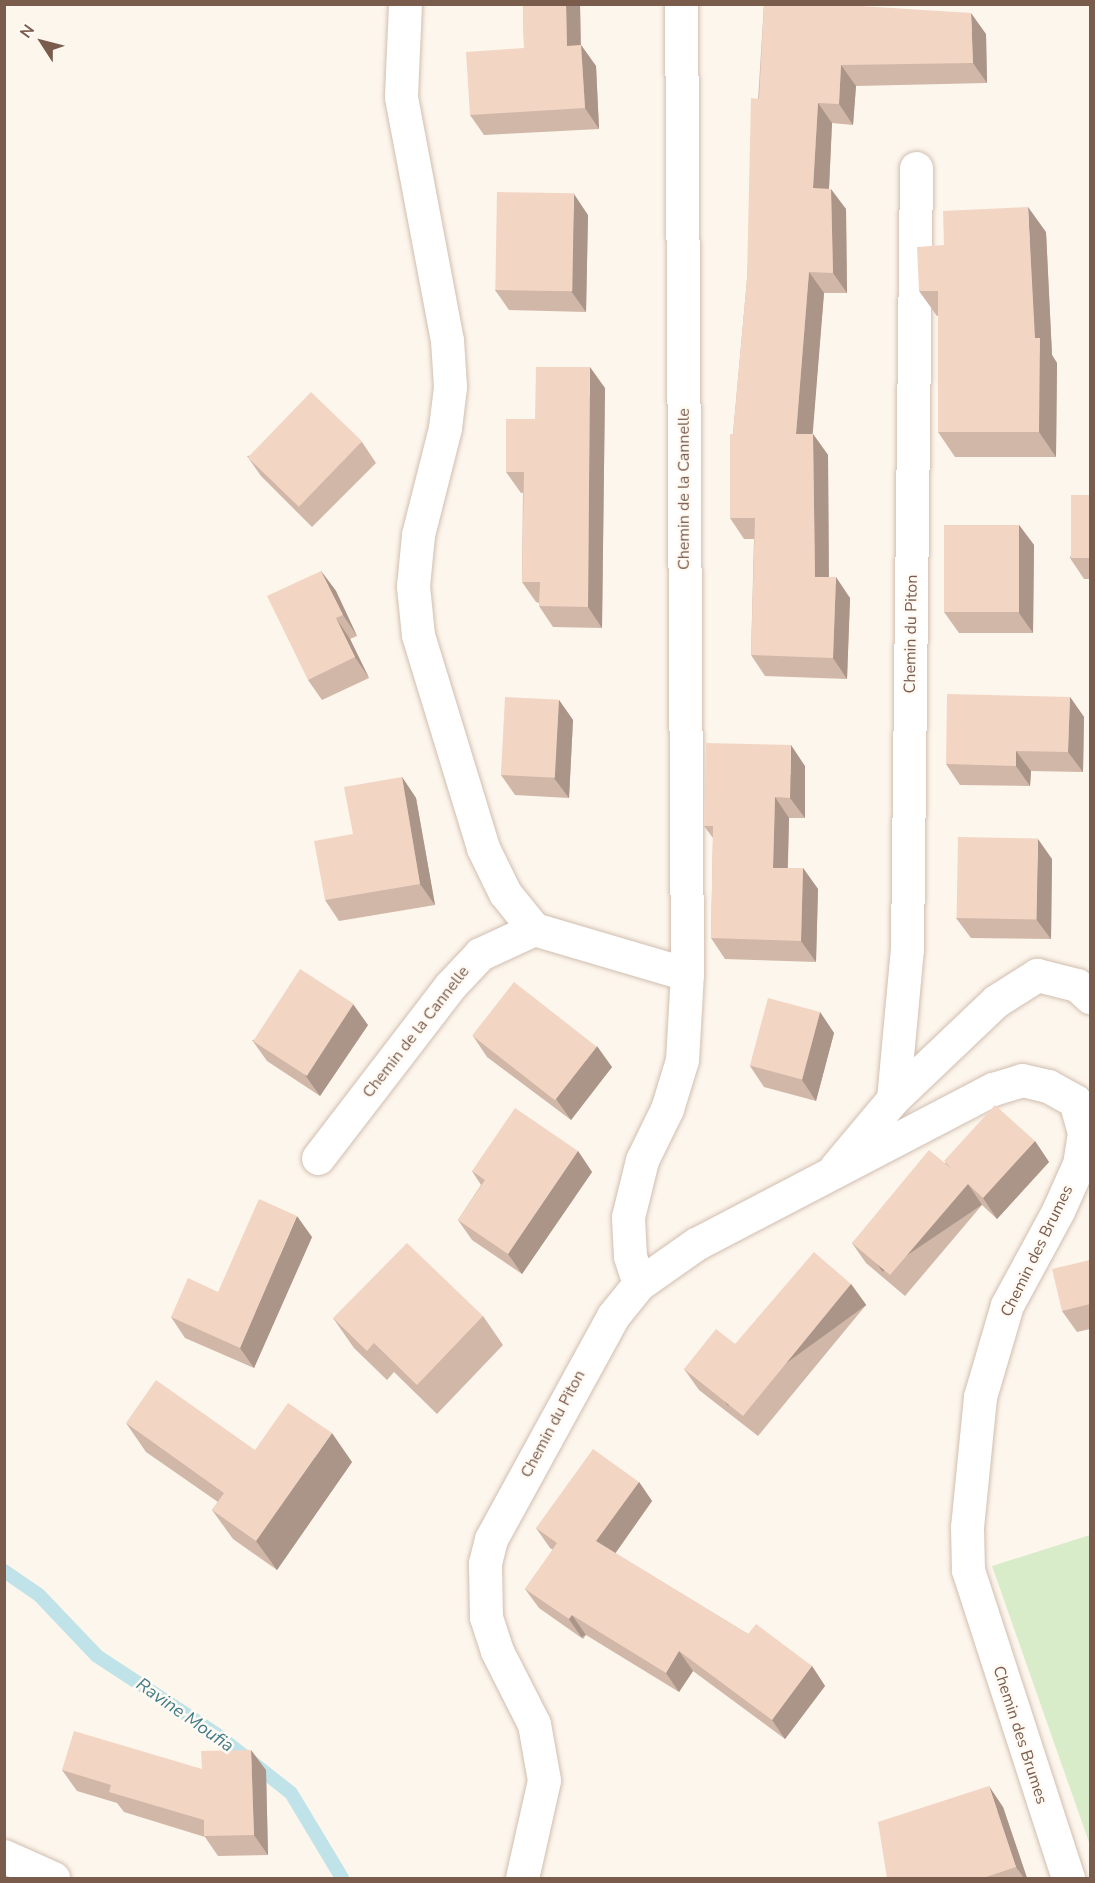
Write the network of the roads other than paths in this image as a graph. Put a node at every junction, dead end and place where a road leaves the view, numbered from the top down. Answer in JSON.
{"nodes":[{"id":1,"x":405,"y":4,"type":"edge"},
{"id":2,"x":681,"y":4,"type":"edge"},
{"id":3,"x":916,"y":168,"type":"dead end"},
{"id":4,"x":534,"y":929,"type":"junction"},
{"id":5,"x":687,"y":974,"type":"junction"},
{"id":6,"x":1090,"y":997,"type":"edge"},
{"id":7,"x":893,"y":1099,"type":"junction"},
{"id":8,"x":318,"y":1158,"type":"dead end"},
{"id":9,"x":825,"y":1180,"type":"junction"},
{"id":10,"x":639,"y":1284,"type":"junction"},
{"id":11,"x":4,"y":1856,"type":"edge"},
{"id":12,"x":53,"y":1878,"type":"edge"},
{"id":13,"x":522,"y":1878,"type":"edge"},
{"id":14,"x":1068,"y":1878,"type":"edge"}],
"edges":[{"from":1,"to":4,"type":"street"},
{"from":2,"to":5,"type":"street","name":"Chemin de la Cannelle"},
{"from":3,"to":7,"type":"street","name":"Chemin du Piton"},
{"from":4,"to":5,"type":"street"},
{"from":4,"to":8,"type":"street","name":"Chemin de la Cannelle"},
{"from":5,"to":10,"type":"street","name":"Chemin de la Cannelle"},
{"from":6,"to":7,"type":"street","name":"Chemin du Piton"},
{"from":7,"to":9,"type":"street","name":"Chemin du Piton"},
{"from":9,"to":10,"type":"street","name":"Chemin du Piton"},
{"from":9,"to":14,"type":"street","name":"Chemin des Brumes"},
{"from":10,"to":13,"type":"street","name":"Chemin du Piton"},
{"from":11,"to":12,"type":"street"}]}
